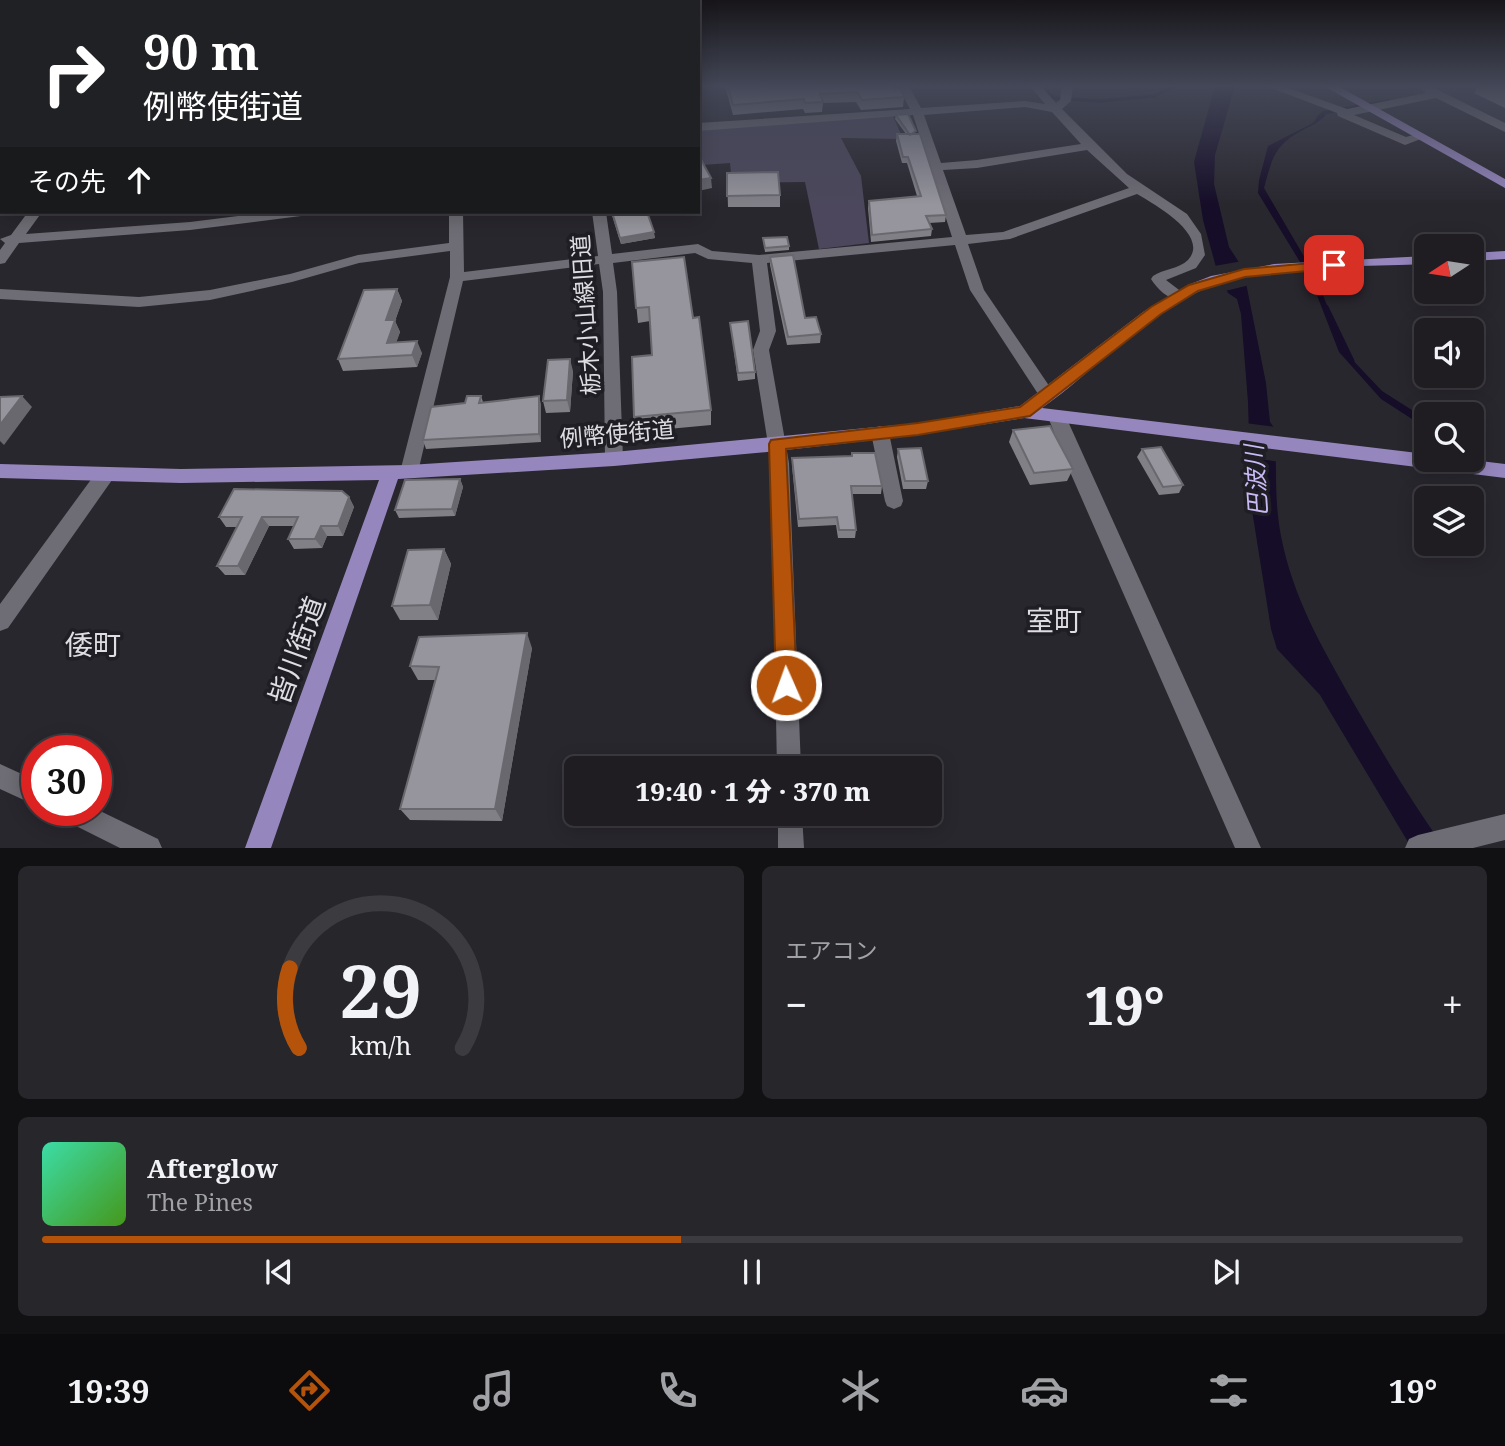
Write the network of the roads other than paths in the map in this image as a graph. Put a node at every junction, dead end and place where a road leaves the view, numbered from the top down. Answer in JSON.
{"nodes":[{"id":1,"x":718,"y":126,"type":"edge"},
{"id":2,"x":922,"y":126,"type":"edge"},
{"id":3,"x":1070,"y":126,"type":"edge"},
{"id":4,"x":1369,"y":126,"type":"edge"},
{"id":5,"x":1400,"y":126,"type":"edge"},
{"id":6,"x":700,"y":127,"type":"edge"},
{"id":7,"x":1420,"y":137,"type":"junction"},
{"id":8,"x":1088,"y":146,"type":"junction"},
{"id":9,"x":936,"y":167,"type":"junction"},
{"id":10,"x":1505,"y":184,"type":"edge"},
{"id":11,"x":1138,"y":189,"type":"junction"},
{"id":12,"x":33,"y":214,"type":"edge"},
{"id":13,"x":285,"y":214,"type":"edge"},
{"id":14,"x":456,"y":214,"type":"edge"},
{"id":15,"x":599,"y":214,"type":"edge"},
{"id":16,"x":7,"y":239,"type":"edge"},
{"id":17,"x":962,"y":240,"type":"junction"},
{"id":18,"x":458,"y":246,"type":"junction"},
{"id":19,"x":1505,"y":256,"type":"edge"},
{"id":20,"x":607,"y":257,"type":"junction"},
{"id":21,"x":1484,"y":257,"type":"edge"},
{"id":22,"x":759,"y":259,"type":"junction"},
{"id":23,"x":0,"y":260,"type":"edge"},
{"id":24,"x":1414,"y":261,"type":"edge"},
{"id":25,"x":457,"y":277,"type":"junction"},
{"id":26,"x":0,"y":294,"type":"edge"},
{"id":27,"x":1180,"y":296,"type":"junction"},
{"id":28,"x":1048,"y":396,"type":"junction"},
{"id":29,"x":1024,"y":412,"type":"junction"},
{"id":30,"x":1057,"y":417,"type":"junction"},
{"id":31,"x":880,"y":433,"type":"junction"},
{"id":32,"x":777,"y":444,"type":"junction"},
{"id":33,"x":614,"y":458,"type":"junction"},
{"id":34,"x":0,"y":471,"type":"edge"},
{"id":35,"x":400,"y":472,"type":"junction"},
{"id":36,"x":1499,"y":472,"type":"edge"},
{"id":37,"x":105,"y":475,"type":"junction"},
{"id":38,"x":894,"y":501,"type":"dead end"},
{"id":39,"x":0,"y":621,"type":"edge"},
{"id":40,"x":789,"y":756,"type":"edge"},
{"id":41,"x":0,"y":776,"type":"edge"},
{"id":42,"x":21,"y":786,"type":"edge"},
{"id":43,"x":104,"y":826,"type":"edge"},
{"id":44,"x":790,"y":826,"type":"edge"},
{"id":45,"x":1505,"y":827,"type":"edge"},
{"id":46,"x":149,"y":848,"type":"edge"},
{"id":47,"x":258,"y":848,"type":"edge"},
{"id":48,"x":791,"y":848,"type":"edge"},
{"id":49,"x":1248,"y":848,"type":"edge"},
{"id":50,"x":1418,"y":848,"type":"edge"}],
"edges":[{"from":1,"to":6,"type":"street"},
{"from":2,"to":9,"type":"street"},
{"from":3,"to":8,"type":"street"},
{"from":4,"to":7,"type":"street"},
{"from":5,"to":7,"type":"main road"},
{"from":7,"to":10,"type":"main road"},
{"from":8,"to":9,"type":"street"},
{"from":8,"to":11,"type":"street"},
{"from":9,"to":17,"type":"street"},
{"from":11,"to":17,"type":"street"},
{"from":11,"to":27,"type":"street"},
{"from":12,"to":16,"type":"street"},
{"from":13,"to":16,"type":"street"},
{"from":14,"to":18,"type":"street"},
{"from":15,"to":20,"type":"street","name":"栃木小山線旧道"},
{"from":16,"to":23,"type":"street"},
{"from":17,"to":22,"type":"street"},
{"from":17,"to":28,"type":"street"},
{"from":18,"to":25,"type":"street"},
{"from":18,"to":26,"type":"street"},
{"from":19,"to":21,"type":"main road"},
{"from":20,"to":22,"type":"street"},
{"from":20,"to":25,"type":"street"},
{"from":20,"to":33,"type":"street","name":"栃木小山線旧道"},
{"from":22,"to":32,"type":"street"},
{"from":24,"to":27,"type":"main road"},
{"from":25,"to":35,"type":"street"},
{"from":27,"to":28,"type":"main road"},
{"from":28,"to":29,"type":"main road"},
{"from":29,"to":30,"type":"main road","name":"例幣使街道"},
{"from":29,"to":31,"type":"main road","name":"例幣使街道"},
{"from":30,"to":36,"type":"main road","name":"例幣使街道"},
{"from":30,"to":49,"type":"street"},
{"from":31,"to":32,"type":"main road","name":"例幣使街道"},
{"from":31,"to":38,"type":"street"},
{"from":32,"to":33,"type":"main road","name":"例幣使街道"},
{"from":32,"to":40,"type":"street"},
{"from":33,"to":35,"type":"main road","name":"例幣使街道"},
{"from":34,"to":37,"type":"main road","name":"例幣使街道"},
{"from":35,"to":37,"type":"main road","name":"例幣使街道"},
{"from":35,"to":47,"type":"main road","name":"皆川街道"},
{"from":37,"to":39,"type":"street"},
{"from":41,"to":42,"type":"street"},
{"from":43,"to":46,"type":"street"},
{"from":44,"to":48,"type":"street"},
{"from":45,"to":50,"type":"street"}]}
